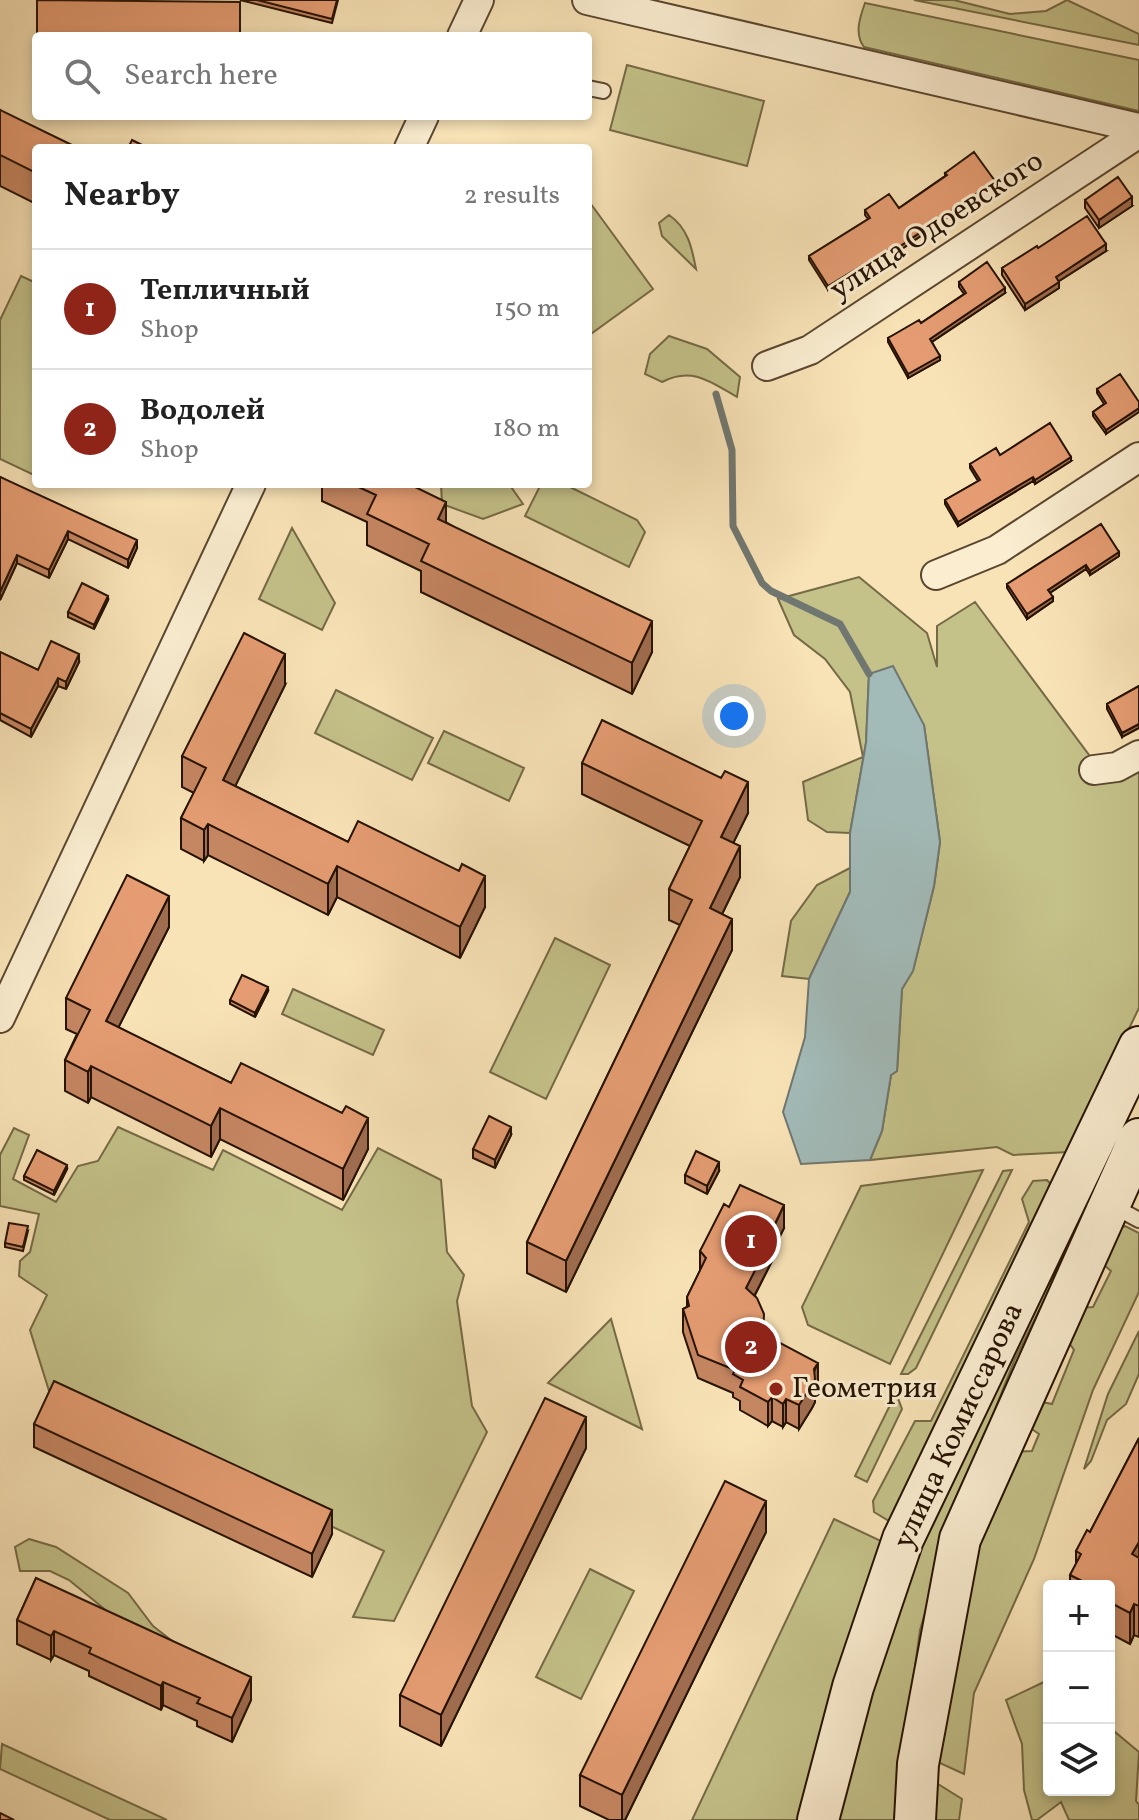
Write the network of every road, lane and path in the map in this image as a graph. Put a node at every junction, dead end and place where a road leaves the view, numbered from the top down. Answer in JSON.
{"nodes":[{"id":1,"x":479,"y":0,"type":"edge"},
{"id":2,"x":587,"y":0,"type":"edge"},
{"id":3,"x":464,"y":32,"type":"edge"},
{"id":4,"x":592,"y":89,"type":"edge"},
{"id":5,"x":603,"y":91,"type":"dead end"},
{"id":6,"x":422,"y":120,"type":"edge"},
{"id":7,"x":1139,"y":131,"type":"edge"},
{"id":8,"x":411,"y":144,"type":"edge"},
{"id":9,"x":767,"y":366,"type":"dead end"},
{"id":10,"x":1139,"y":457,"type":"edge"},
{"id":11,"x":249,"y":488,"type":"edge"},
{"id":12,"x":936,"y":575,"type":"dead end"},
{"id":13,"x":1139,"y":755,"type":"edge"},
{"id":14,"x":1094,"y":770,"type":"dead end"},
{"id":15,"x":0,"y":1018,"type":"edge"},
{"id":16,"x":1139,"y":1047,"type":"edge"},
{"id":17,"x":1139,"y":1139,"type":"edge"},
{"id":18,"x":1124,"y":1212,"type":"edge"},
{"id":19,"x":818,"y":1820,"type":"edge"},
{"id":20,"x":915,"y":1820,"type":"edge"}],
"edges":[{"from":1,"to":3,"type":"street"},
{"from":2,"to":7,"type":"street"},
{"from":4,"to":5,"type":"lane"},
{"from":6,"to":8,"type":"street"},
{"from":7,"to":9,"type":"street","name":"улица Одоевского"},
{"from":10,"to":12,"type":"street"},
{"from":11,"to":15,"type":"street"},
{"from":13,"to":14,"type":"street"},
{"from":16,"to":19,"type":"main road","name":"улица Комиссарова"},
{"from":17,"to":18,"type":"main road","name":"улица Комиссарова"},
{"from":18,"to":20,"type":"main road","name":"улица Комиссарова"}]}
